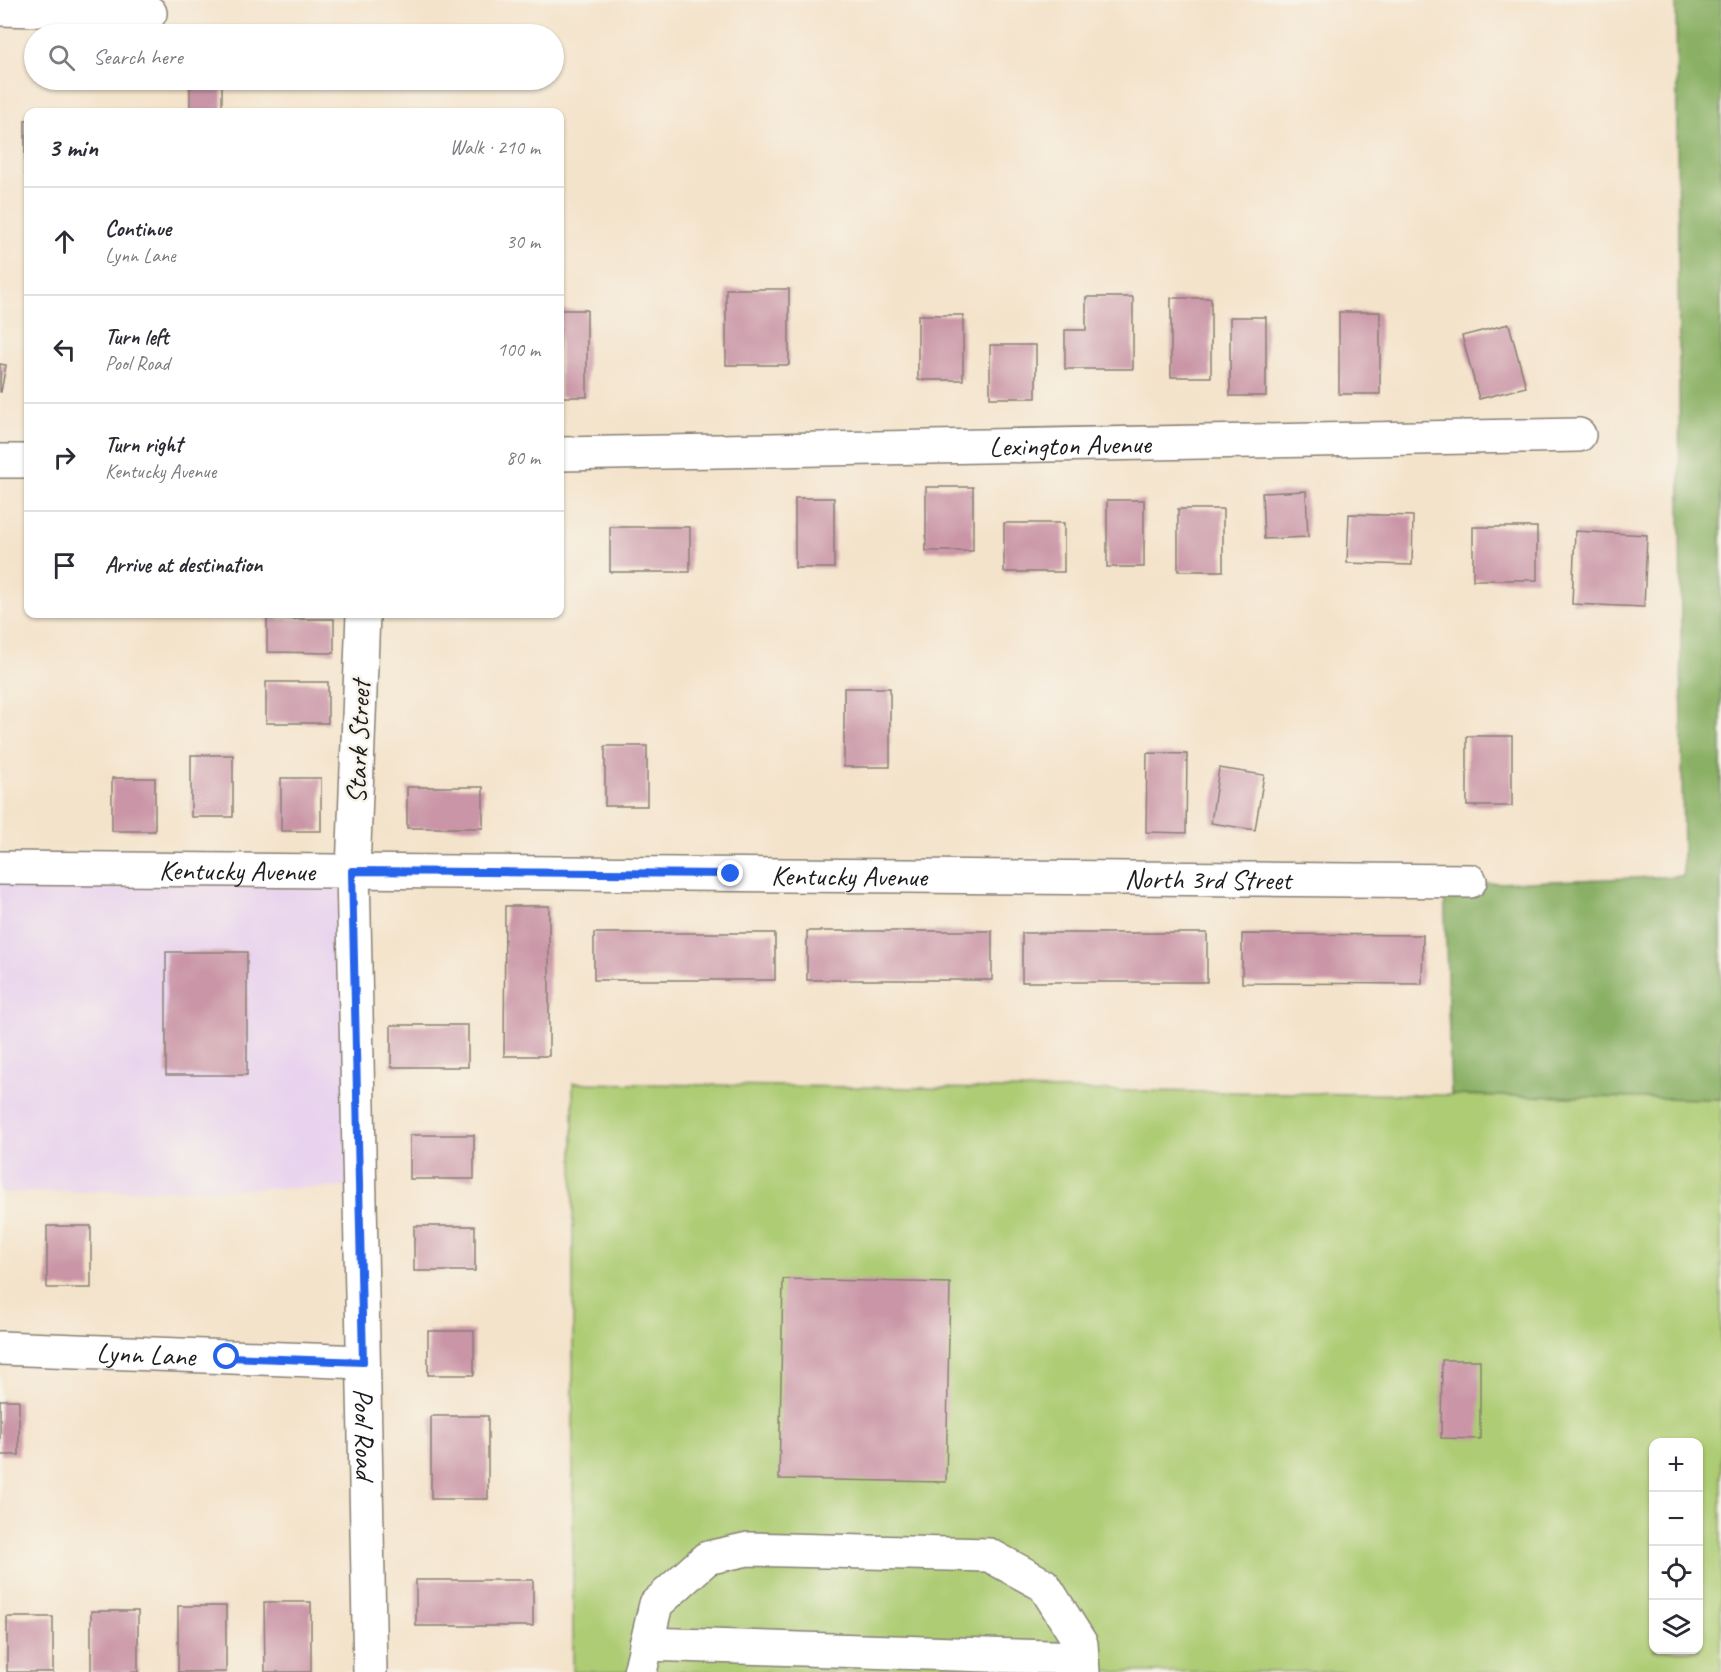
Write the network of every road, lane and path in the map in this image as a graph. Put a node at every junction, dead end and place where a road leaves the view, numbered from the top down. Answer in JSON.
{"nodes":[{"id":1,"x":0,"y":9,"type":"edge"},
{"id":2,"x":150,"y":13,"type":"dead end"},
{"id":3,"x":1580,"y":435,"type":"dead end"},
{"id":4,"x":564,"y":454,"type":"edge"},
{"id":5,"x":0,"y":461,"type":"edge"},
{"id":6,"x":24,"y":461,"type":"edge"},
{"id":7,"x":363,"y":618,"type":"edge"},
{"id":8,"x":0,"y":868,"type":"edge"},
{"id":9,"x":352,"y":871,"type":"junction"},
{"id":10,"x":943,"y":876,"type":"joint"},
{"id":11,"x":1470,"y":880,"type":"dead end"},
{"id":12,"x":0,"y":1347,"type":"edge"},
{"id":13,"x":363,"y":1362,"type":"junction"},
{"id":14,"x":643,"y":1658,"type":"edge"},
{"id":15,"x":1083,"y":1665,"type":"edge"},
{"id":16,"x":370,"y":1672,"type":"edge"}],
"edges":[{"from":1,"to":2,"type":"street"},
{"from":3,"to":4,"type":"street","name":"Lexington Avenue"},
{"from":5,"to":6,"type":"street"},
{"from":7,"to":9,"type":"street","name":"Stark Street"},
{"from":8,"to":9,"type":"street","name":"Kentucky Avenue"},
{"from":9,"to":10,"type":"street","name":"Kentucky Avenue"},
{"from":9,"to":13,"type":"street","name":"Pool Road"},
{"from":10,"to":11,"type":"street","name":"North 3rd Street"},
{"from":12,"to":13,"type":"street","name":"Lynn Lane"},
{"from":13,"to":16,"type":"street","name":"Pool Road"},
{"from":14,"to":15,"type":"street"},
{"from":14,"to":15,"type":"street"}]}
